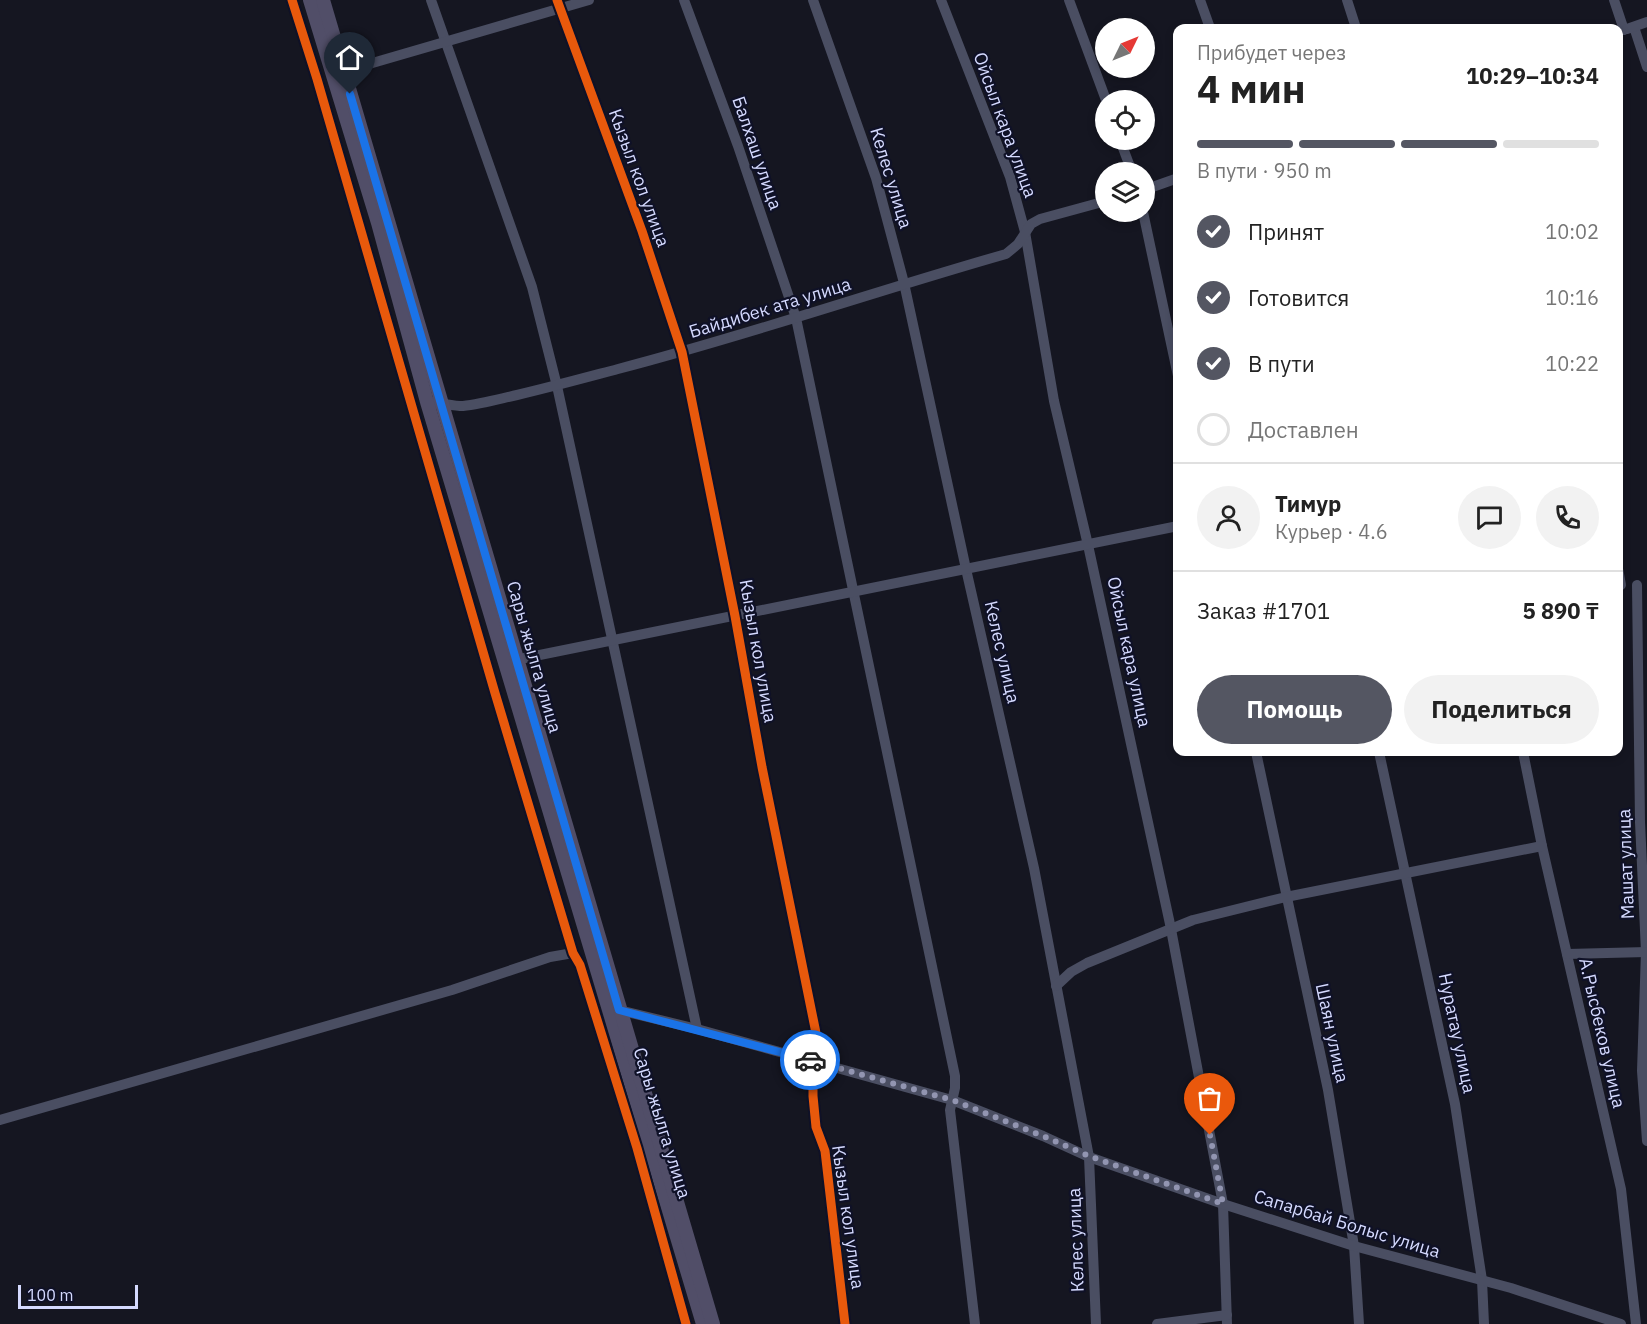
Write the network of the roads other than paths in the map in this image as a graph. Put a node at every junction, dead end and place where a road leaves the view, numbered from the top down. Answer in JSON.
{"nodes":[{"id":1,"x":292,"y":0,"type":"edge"},
{"id":2,"x":310,"y":0,"type":"edge"},
{"id":3,"x":323,"y":0,"type":"edge"},
{"id":4,"x":430,"y":0,"type":"edge"},
{"id":5,"x":589,"y":0,"type":"edge"},
{"id":6,"x":684,"y":0,"type":"edge"},
{"id":7,"x":813,"y":0,"type":"edge"},
{"id":8,"x":941,"y":0,"type":"edge"},
{"id":9,"x":1069,"y":0,"type":"edge"},
{"id":10,"x":1200,"y":0,"type":"edge"},
{"id":11,"x":1347,"y":0,"type":"edge"},
{"id":12,"x":1614,"y":0,"type":"edge"},
{"id":13,"x":559,"y":4,"type":"edge"},
{"id":14,"x":1647,"y":22,"type":"edge"},
{"id":15,"x":1209,"y":24,"type":"edge"},
{"id":16,"x":1355,"y":24,"type":"edge"},
{"id":17,"x":1623,"y":24,"type":"edge"},
{"id":18,"x":1625,"y":30,"type":"edge"},
{"id":19,"x":447,"y":43,"type":"junction"},
{"id":20,"x":1647,"y":67,"type":"edge"},
{"id":21,"x":338,"y":73,"type":"junction"},
{"id":22,"x":1102,"y":90,"type":"edge"},
{"id":23,"x":1173,"y":180,"type":"edge"},
{"id":24,"x":1155,"y":186,"type":"edge"},
{"id":25,"x":1095,"y":204,"type":"edge"},
{"id":26,"x":1145,"y":222,"type":"edge"},
{"id":27,"x":1025,"y":232,"type":"junction"},
{"id":28,"x":904,"y":283,"type":"junction"},
{"id":29,"x":796,"y":318,"type":"junction"},
{"id":30,"x":682,"y":352,"type":"junction"},
{"id":31,"x":1173,"y":353,"type":"edge"},
{"id":32,"x":557,"y":386,"type":"junction"},
{"id":33,"x":434,"y":402,"type":"junction"},
{"id":34,"x":1173,"y":527,"type":"edge"},
{"id":35,"x":1088,"y":545,"type":"junction"},
{"id":36,"x":966,"y":569,"type":"junction"},
{"id":37,"x":1637,"y":585,"type":"dead end"},
{"id":38,"x":853,"y":592,"type":"junction"},
{"id":39,"x":735,"y":616,"type":"junction"},
{"id":40,"x":612,"y":641,"type":"junction"},
{"id":41,"x":510,"y":661,"type":"junction"},
{"id":42,"x":1257,"y":756,"type":"edge"},
{"id":43,"x":1380,"y":756,"type":"edge"},
{"id":44,"x":1524,"y":756,"type":"edge"},
{"id":45,"x":1542,"y":846,"type":"junction"},
{"id":46,"x":1405,"y":873,"type":"junction"},
{"id":47,"x":1286,"y":897,"type":"junction"},
{"id":48,"x":1171,"y":929,"type":"junction"},
{"id":49,"x":1647,"y":952,"type":"edge"},
{"id":50,"x":573,"y":953,"type":"junction"},
{"id":51,"x":1567,"y":954,"type":"junction"},
{"id":52,"x":1056,"y":986,"type":"junction"},
{"id":53,"x":619,"y":1010,"type":"junction"},
{"id":54,"x":697,"y":1029,"type":"junction"},
{"id":55,"x":818,"y":1062,"type":"junction"},
{"id":56,"x":952,"y":1100,"type":"junction"},
{"id":57,"x":0,"y":1120,"type":"edge"},
{"id":58,"x":1647,"y":1142,"type":"edge"},
{"id":59,"x":1089,"y":1156,"type":"junction"},
{"id":60,"x":1223,"y":1204,"type":"junction"},
{"id":61,"x":1354,"y":1246,"type":"junction"},
{"id":62,"x":1482,"y":1280,"type":"junction"},
{"id":63,"x":1227,"y":1320,"type":"edge"},
{"id":64,"x":686,"y":1324,"type":"edge"},
{"id":65,"x":703,"y":1324,"type":"edge"},
{"id":66,"x":713,"y":1324,"type":"edge"},
{"id":67,"x":845,"y":1324,"type":"edge"},
{"id":68,"x":975,"y":1324,"type":"edge"},
{"id":69,"x":1096,"y":1324,"type":"edge"},
{"id":70,"x":1157,"y":1324,"type":"edge"},
{"id":71,"x":1359,"y":1324,"type":"edge"},
{"id":72,"x":1484,"y":1324,"type":"edge"},
{"id":73,"x":1621,"y":1324,"type":"edge"},
{"id":74,"x":1636,"y":1324,"type":"edge"}],
"edges":[{"from":1,"to":50,"type":"street"},
{"from":2,"to":21,"type":"main road","name":"Сары жылга улица"},
{"from":3,"to":21,"type":"main road","name":"Сары жылга улица"},
{"from":4,"to":19,"type":"street"},
{"from":5,"to":13,"type":"street"},
{"from":6,"to":29,"type":"street","name":"Балхаш улица"},
{"from":7,"to":28,"type":"street","name":"Келес улица"},
{"from":8,"to":27,"type":"street","name":"Ойсыл кара улица"},
{"from":9,"to":22,"type":"street"},
{"from":10,"to":15,"type":"street"},
{"from":11,"to":16,"type":"street"},
{"from":12,"to":17,"type":"street"},
{"from":13,"to":19,"type":"street"},
{"from":13,"to":30,"type":"street","name":"Кызыл кол улица"},
{"from":14,"to":18,"type":"street"},
{"from":18,"to":20,"type":"street"},
{"from":19,"to":21,"type":"street"},
{"from":19,"to":32,"type":"street"},
{"from":21,"to":33,"type":"main road","name":"Сары жылга улица"},
{"from":23,"to":24,"type":"street"},
{"from":25,"to":27,"type":"street","name":"Байдибек ата улица"},
{"from":26,"to":31,"type":"street"},
{"from":27,"to":28,"type":"street","name":"Байдибек ата улица"},
{"from":27,"to":35,"type":"street","name":"Ойсыл кара улица"},
{"from":28,"to":29,"type":"street","name":"Байдибек ата улица"},
{"from":28,"to":36,"type":"street","name":"Келес улица"},
{"from":29,"to":30,"type":"street","name":"Байдибек ата улица"},
{"from":29,"to":38,"type":"street","name":"Балхаш улица"},
{"from":30,"to":32,"type":"street","name":"Байдибек ата улица"},
{"from":30,"to":39,"type":"street","name":"Кызыл кол улица"},
{"from":32,"to":33,"type":"street","name":"Байдибек ата улица"},
{"from":32,"to":40,"type":"street"},
{"from":33,"to":41,"type":"main road","name":"Сары жылга улица"},
{"from":34,"to":35,"type":"street"},
{"from":35,"to":36,"type":"street"},
{"from":35,"to":48,"type":"street","name":"Ойсыл кара улица"},
{"from":36,"to":38,"type":"street"},
{"from":36,"to":52,"type":"street","name":"Келес улица"},
{"from":37,"to":49,"type":"street","name":"Машат улица"},
{"from":38,"to":39,"type":"street"},
{"from":38,"to":56,"type":"street","name":"Балхаш улица"},
{"from":39,"to":40,"type":"street"},
{"from":39,"to":55,"type":"street","name":"Кызыл кол улица"},
{"from":40,"to":41,"type":"street"},
{"from":40,"to":54,"type":"street"},
{"from":41,"to":53,"type":"main road","name":"Сары жылга улица"},
{"from":41,"to":65,"type":"main road","name":"Сары жылга улица"},
{"from":42,"to":47,"type":"street","name":"Шаян улица"},
{"from":43,"to":46,"type":"street","name":"Нуратау улица"},
{"from":44,"to":45,"type":"street","name":"А.Рысбеков улица"},
{"from":45,"to":46,"type":"street"},
{"from":45,"to":51,"type":"street","name":"А.Рысбеков улица"},
{"from":46,"to":47,"type":"street"},
{"from":46,"to":62,"type":"street","name":"Нуратау улица"},
{"from":47,"to":48,"type":"street"},
{"from":47,"to":61,"type":"street","name":"Шаян улица"},
{"from":48,"to":52,"type":"street"},
{"from":48,"to":60,"type":"street","name":"Ойсыл кара улица"},
{"from":49,"to":51,"type":"street"},
{"from":49,"to":58,"type":"street","name":"Машат улица"},
{"from":50,"to":57,"type":"street"},
{"from":50,"to":64,"type":"street"},
{"from":51,"to":74,"type":"street","name":"А.Рысбеков улица"},
{"from":52,"to":59,"type":"street","name":"Келес улица"},
{"from":53,"to":54,"type":"street","name":"Сапарбай Болыс улица"},
{"from":53,"to":66,"type":"main road","name":"Сары жылга улица"},
{"from":54,"to":55,"type":"street","name":"Сапарбай Болыс улица"},
{"from":55,"to":56,"type":"street","name":"Сапарбай Болыс улица"},
{"from":55,"to":67,"type":"street","name":"Кызыл кол улица"},
{"from":56,"to":59,"type":"street","name":"Сапарбай Болыс улица"},
{"from":56,"to":68,"type":"street","name":"Балхаш улица"},
{"from":59,"to":60,"type":"street","name":"Сапарбай Болыс улица"},
{"from":59,"to":69,"type":"street","name":"Келес улица"},
{"from":60,"to":61,"type":"street","name":"Сапарбай Болыс улица"},
{"from":60,"to":63,"type":"street","name":"Ойсыл кара улица"},
{"from":61,"to":62,"type":"street","name":"Сапарбай Болыс улица"},
{"from":61,"to":71,"type":"street","name":"Шаян улица"},
{"from":62,"to":72,"type":"street","name":"Нуратау улица"},
{"from":62,"to":73,"type":"street","name":"Сапарбай Болыс улица"},
{"from":63,"to":70,"type":"street"}]}
